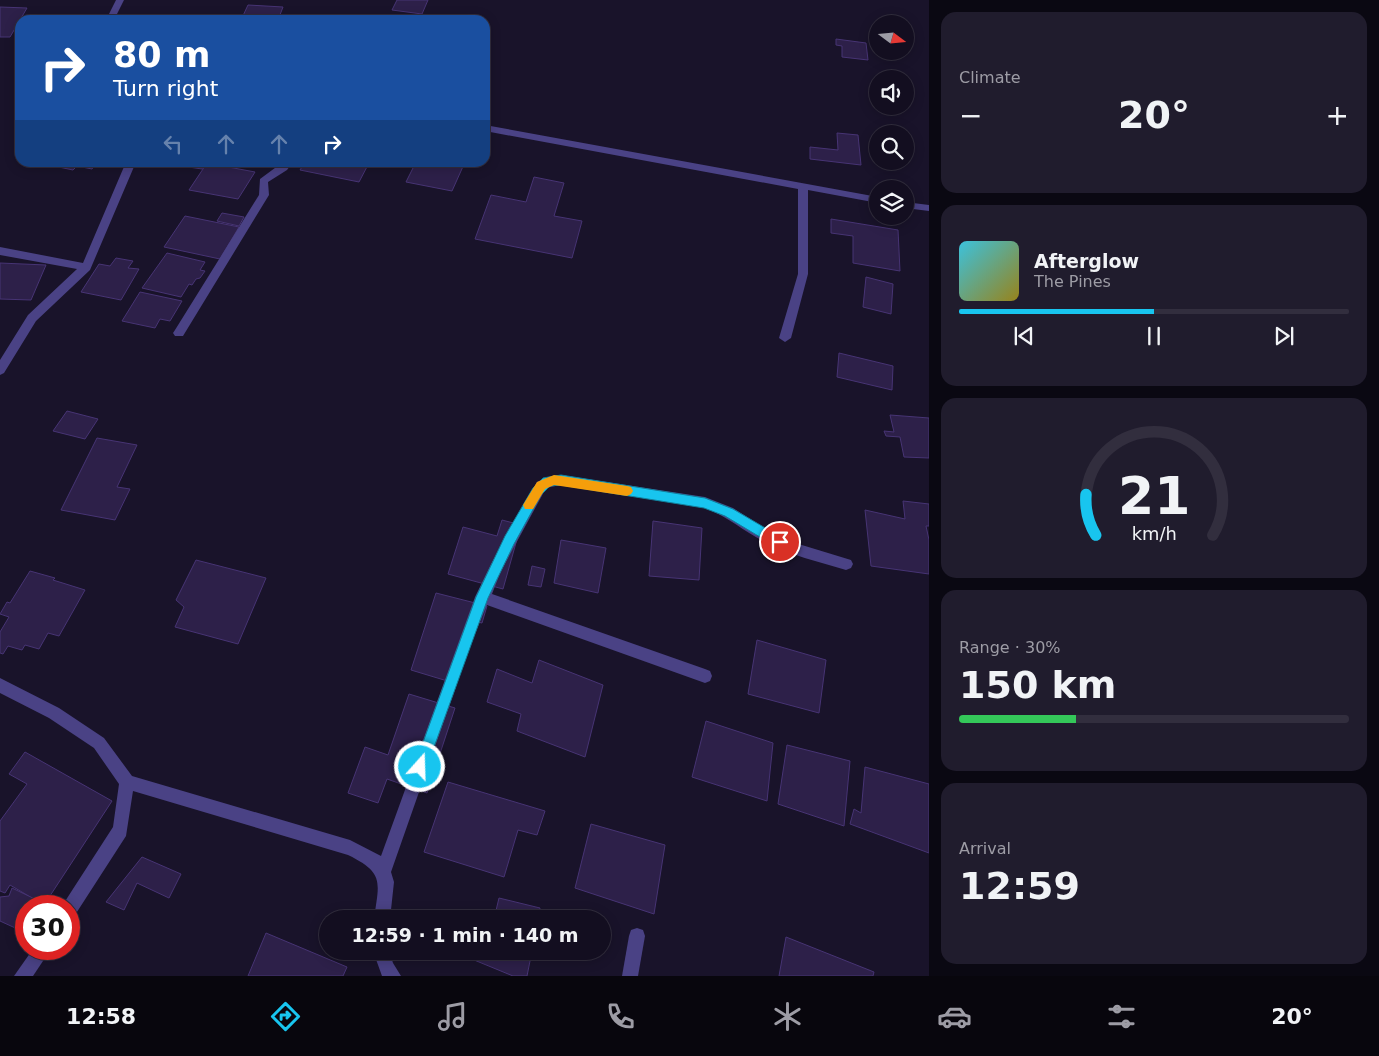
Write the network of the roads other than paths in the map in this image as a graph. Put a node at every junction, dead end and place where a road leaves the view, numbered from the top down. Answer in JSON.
{"nodes":[{"id":1,"x":120,"y":0,"type":"edge"},
{"id":2,"x":112,"y":15,"type":"edge"},
{"id":3,"x":490,"y":129,"type":"edge"},
{"id":4,"x":129,"y":167,"type":"edge"},
{"id":5,"x":285,"y":167,"type":"edge"},
{"id":6,"x":803,"y":185,"type":"junction"},
{"id":7,"x":869,"y":198,"type":"edge"},
{"id":8,"x":914,"y":206,"type":"edge"},
{"id":9,"x":929,"y":208,"type":"edge"},
{"id":10,"x":0,"y":252,"type":"edge"},
{"id":11,"x":86,"y":267,"type":"junction"},
{"id":12,"x":179,"y":333,"type":"dead end"},
{"id":13,"x":785,"y":338,"type":"dead end"},
{"id":14,"x":0,"y":370,"type":"edge"},
{"id":15,"x":846,"y":564,"type":"dead end"},
{"id":16,"x":482,"y":597,"type":"junction"},
{"id":17,"x":705,"y":676,"type":"dead end"},
{"id":18,"x":0,"y":685,"type":"edge"},
{"id":19,"x":127,"y":782,"type":"junction"},
{"id":20,"x":384,"y":870,"type":"junction"},
{"id":21,"x":78,"y":895,"type":"edge"},
{"id":22,"x":383,"y":910,"type":"edge"},
{"id":23,"x":637,"y":936,"type":"dead end"},
{"id":24,"x":34,"y":960,"type":"edge"},
{"id":25,"x":384,"y":960,"type":"edge"},
{"id":26,"x":22,"y":976,"type":"edge"},
{"id":27,"x":393,"y":976,"type":"edge"},
{"id":28,"x":630,"y":976,"type":"edge"}],
"edges":[{"from":1,"to":2,"type":"street"},
{"from":3,"to":6,"type":"street"},
{"from":4,"to":11,"type":"street"},
{"from":5,"to":12,"type":"street"},
{"from":6,"to":7,"type":"street"},
{"from":6,"to":13,"type":"street"},
{"from":8,"to":9,"type":"street"},
{"from":10,"to":11,"type":"street"},
{"from":11,"to":14,"type":"street"},
{"from":15,"to":16,"type":"street"},
{"from":16,"to":17,"type":"street"},
{"from":16,"to":20,"type":"street"},
{"from":18,"to":19,"type":"street"},
{"from":19,"to":20,"type":"street"},
{"from":19,"to":21,"type":"street"},
{"from":20,"to":22,"type":"street"},
{"from":23,"to":28,"type":"street"},
{"from":24,"to":26,"type":"street"},
{"from":25,"to":27,"type":"street"}]}
